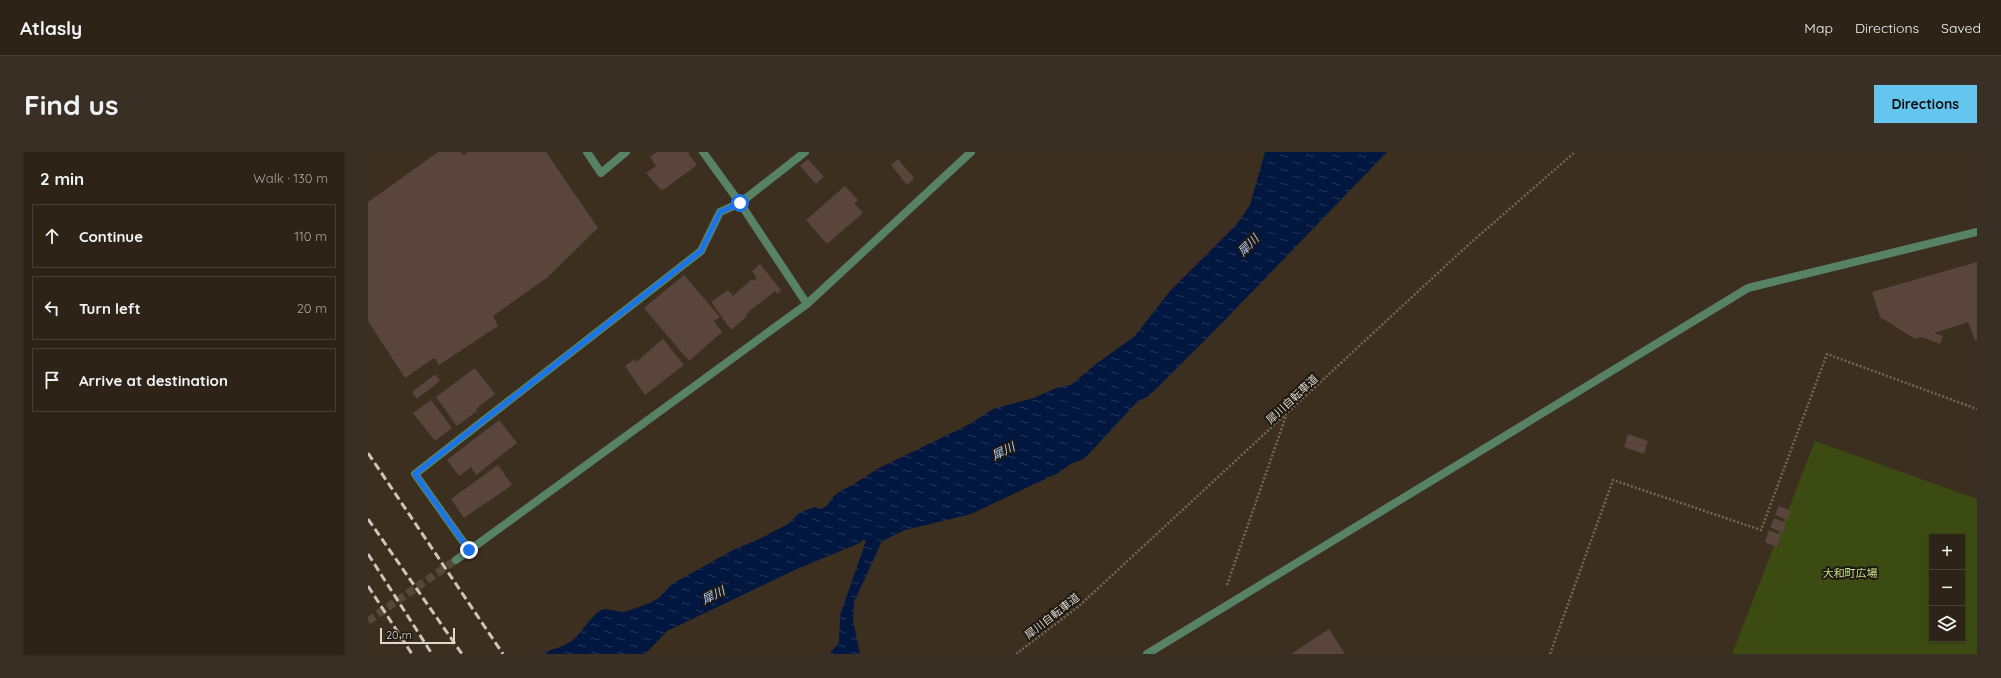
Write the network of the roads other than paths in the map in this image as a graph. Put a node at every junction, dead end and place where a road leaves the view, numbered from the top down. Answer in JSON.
{"nodes":[{"id":1,"x":587,"y":152,"type":"edge"},
{"id":2,"x":626,"y":152,"type":"edge"},
{"id":3,"x":703,"y":152,"type":"edge"},
{"id":4,"x":805,"y":152,"type":"edge"},
{"id":5,"x":971,"y":152,"type":"edge"},
{"id":6,"x":740,"y":203,"type":"junction"},
{"id":7,"x":1977,"y":232,"type":"edge"},
{"id":8,"x":807,"y":304,"type":"junction"},
{"id":9,"x":469,"y":550,"type":"junction"},
{"id":10,"x":456,"y":560,"type":"tunnel mouth"},
{"id":11,"x":1148,"y":654,"type":"edge"}],
"edges":[{"from":1,"to":2,"type":"street"},
{"from":3,"to":6,"type":"street"},
{"from":4,"to":6,"type":"street"},
{"from":5,"to":8,"type":"street"},
{"from":6,"to":8,"type":"street"},
{"from":6,"to":9,"type":"street"},
{"from":7,"to":11,"type":"street"},
{"from":8,"to":9,"type":"street"},
{"from":9,"to":10,"type":"street"}]}
